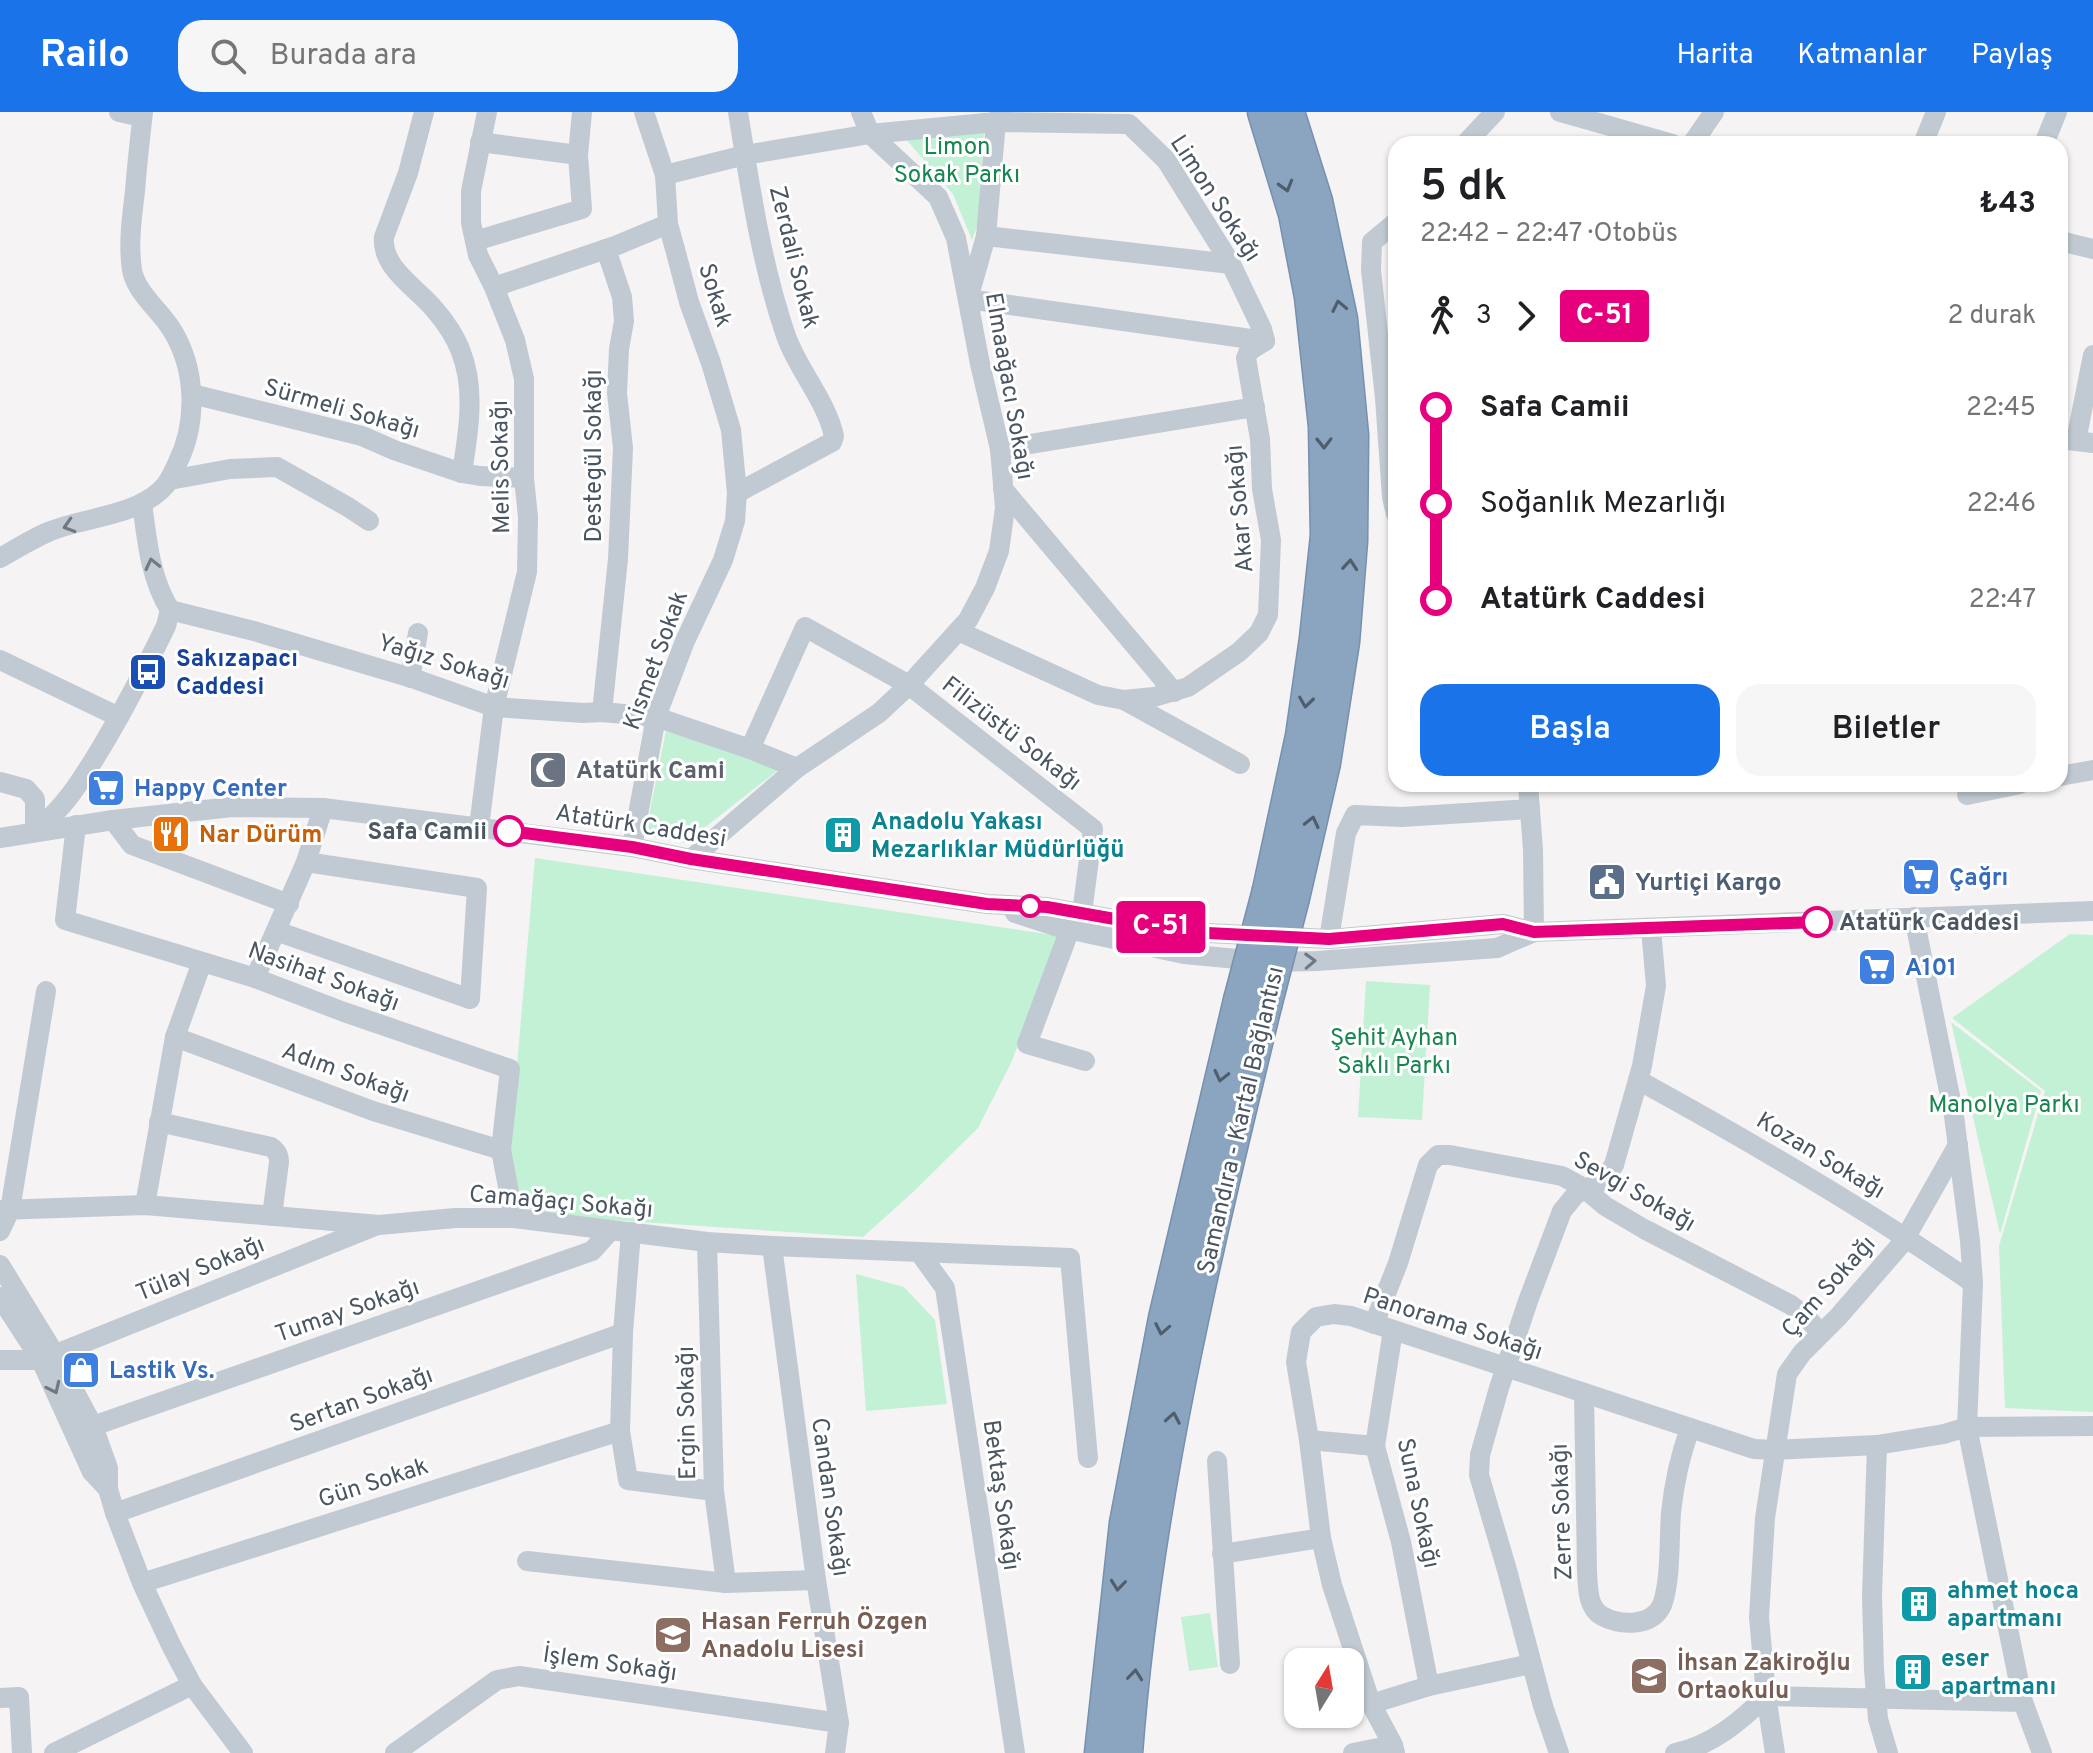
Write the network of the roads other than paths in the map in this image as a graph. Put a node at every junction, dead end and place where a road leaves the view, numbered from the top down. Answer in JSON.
{"nodes":[{"id":1,"x":119,"y":112,"type":"edge"},
{"id":2,"x":424,"y":112,"type":"edge"},
{"id":3,"x":487,"y":112,"type":"edge"},
{"id":4,"x":582,"y":112,"type":"edge"},
{"id":5,"x":644,"y":112,"type":"edge"},
{"id":6,"x":738,"y":112,"type":"edge"},
{"id":7,"x":861,"y":112,"type":"edge"},
{"id":8,"x":1263,"y":112,"type":"edge"},
{"id":9,"x":1289,"y":112,"type":"edge"},
{"id":10,"x":1495,"y":112,"type":"edge"},
{"id":11,"x":1560,"y":112,"type":"edge"},
{"id":12,"x":1714,"y":112,"type":"edge"},
{"id":13,"x":2057,"y":112,"type":"edge"},
{"id":14,"x":1932,"y":113,"type":"edge"},
{"id":15,"x":143,"y":114,"type":"edge"},
{"id":16,"x":999,"y":117,"type":"edge"},
{"id":17,"x":1132,"y":118,"type":"edge"},
{"id":18,"x":870,"y":134,"type":"junction"},
{"id":19,"x":1472,"y":136,"type":"edge"},
{"id":20,"x":1645,"y":136,"type":"edge"},
{"id":21,"x":1698,"y":136,"type":"edge"},
{"id":22,"x":1925,"y":136,"type":"edge"},
{"id":23,"x":2047,"y":136,"type":"edge"},
{"id":24,"x":480,"y":142,"type":"junction"},
{"id":25,"x":578,"y":155,"type":"junction"},
{"id":26,"x":745,"y":155,"type":"junction"},
{"id":27,"x":665,"y":175,"type":"junction"},
{"id":28,"x":668,"y":224,"type":"junction"},
{"id":29,"x":1388,"y":229,"type":"edge"},
{"id":30,"x":986,"y":236,"type":"junction"},
{"id":31,"x":475,"y":241,"type":"junction"},
{"id":32,"x":2068,"y":243,"type":"edge"},
{"id":33,"x":606,"y":249,"type":"junction"},
{"id":34,"x":2093,"y":249,"type":"edge"},
{"id":35,"x":1231,"y":264,"type":"junction"},
{"id":36,"x":494,"y":287,"type":"junction"},
{"id":37,"x":968,"y":299,"type":"junction"},
{"id":38,"x":1265,"y":341,"type":"junction"},
{"id":39,"x":2093,"y":355,"type":"edge"},
{"id":40,"x":1388,"y":393,"type":"edge"},
{"id":41,"x":192,"y":394,"type":"junction"},
{"id":42,"x":1385,"y":398,"type":"junction"},
{"id":43,"x":1255,"y":407,"type":"junction"},
{"id":44,"x":1388,"y":440,"type":"edge"},
{"id":45,"x":2076,"y":441,"type":"edge"},
{"id":46,"x":1000,"y":449,"type":"junction"},
{"id":47,"x":462,"y":473,"type":"junction"},
{"id":48,"x":524,"y":478,"type":"junction"},
{"id":49,"x":170,"y":480,"type":"junction"},
{"id":50,"x":1003,"y":489,"type":"junction"},
{"id":51,"x":737,"y":493,"type":"junction"},
{"id":52,"x":142,"y":503,"type":"junction"},
{"id":53,"x":369,"y":521,"type":"dead end"},
{"id":54,"x":0,"y":561,"type":"edge"},
{"id":55,"x":0,"y":573,"type":"edge"},
{"id":56,"x":170,"y":610,"type":"junction"},
{"id":57,"x":958,"y":631,"type":"junction"},
{"id":58,"x":418,"y":633,"type":"dead end"},
{"id":59,"x":0,"y":660,"type":"edge"},
{"id":60,"x":410,"y":678,"type":"junction"},
{"id":61,"x":909,"y":685,"type":"junction"},
{"id":62,"x":1174,"y":692,"type":"junction"},
{"id":63,"x":1124,"y":700,"type":"junction"},
{"id":64,"x":494,"y":707,"type":"junction"},
{"id":65,"x":602,"y":712,"type":"junction"},
{"id":66,"x":119,"y":717,"type":"junction"},
{"id":67,"x":656,"y":717,"type":"junction"},
{"id":68,"x":750,"y":749,"type":"junction"},
{"id":69,"x":1240,"y":764,"type":"dead end"},
{"id":70,"x":797,"y":768,"type":"junction"},
{"id":71,"x":2093,"y":770,"type":"edge"},
{"id":72,"x":2068,"y":775,"type":"edge"},
{"id":73,"x":0,"y":782,"type":"edge"},
{"id":74,"x":80,"y":783,"type":"junction"},
{"id":75,"x":1529,"y":792,"type":"edge"},
{"id":76,"x":1981,"y":792,"type":"edge"},
{"id":77,"x":1967,"y":795,"type":"dead end"},
{"id":78,"x":323,"y":808,"type":"junction"},
{"id":79,"x":1530,"y":809,"type":"junction"},
{"id":80,"x":94,"y":823,"type":"junction"},
{"id":81,"x":479,"y":827,"type":"junction"},
{"id":82,"x":35,"y":831,"type":"junction"},
{"id":83,"x":0,"y":838,"type":"edge"},
{"id":84,"x":632,"y":847,"type":"junction"},
{"id":85,"x":691,"y":859,"type":"junction"},
{"id":86,"x":306,"y":862,"type":"junction"},
{"id":87,"x":1281,"y":894,"type":"junction"},
{"id":88,"x":289,"y":904,"type":"junction"},
{"id":89,"x":2093,"y":911,"type":"edge"},
{"id":90,"x":1914,"y":917,"type":"junction"},
{"id":91,"x":1076,"y":921,"type":"junction"},
{"id":92,"x":1651,"y":929,"type":"junction"},
{"id":93,"x":276,"y":931,"type":"junction"},
{"id":94,"x":1534,"y":932,"type":"junction"},
{"id":95,"x":1329,"y":939,"type":"junction"},
{"id":96,"x":202,"y":962,"type":"junction"},
{"id":97,"x":255,"y":978,"type":"junction"},
{"id":98,"x":46,"y":991,"type":"dead end"},
{"id":99,"x":1252,"y":1003,"type":"junction"},
{"id":100,"x":175,"y":1037,"type":"junction"},
{"id":101,"x":1085,"y":1061,"type":"dead end"},
{"id":102,"x":1638,"y":1080,"type":"junction"},
{"id":103,"x":159,"y":1122,"type":"junction"},
{"id":104,"x":1958,"y":1145,"type":"junction"},
{"id":105,"x":501,"y":1150,"type":"junction"},
{"id":106,"x":1584,"y":1188,"type":"junction"},
{"id":107,"x":145,"y":1205,"type":"junction"},
{"id":108,"x":5,"y":1210,"type":"edge"},
{"id":109,"x":272,"y":1216,"type":"junction"},
{"id":110,"x":514,"y":1218,"type":"junction"},
{"id":111,"x":379,"y":1225,"type":"junction"},
{"id":112,"x":0,"y":1231,"type":"edge"},
{"id":113,"x":621,"y":1231,"type":"junction"},
{"id":114,"x":1906,"y":1236,"type":"junction"},
{"id":115,"x":707,"y":1242,"type":"junction"},
{"id":116,"x":772,"y":1246,"type":"junction"},
{"id":117,"x":919,"y":1252,"type":"junction"},
{"id":118,"x":0,"y":1265,"type":"edge"},
{"id":119,"x":1973,"y":1283,"type":"junction"},
{"id":120,"x":0,"y":1297,"type":"edge"},
{"id":121,"x":1383,"y":1327,"type":"junction"},
{"id":122,"x":623,"y":1333,"type":"junction"},
{"id":123,"x":1821,"y":1333,"type":"junction"},
{"id":124,"x":48,"y":1356,"type":"junction"},
{"id":125,"x":0,"y":1360,"type":"edge"},
{"id":126,"x":1506,"y":1367,"type":"junction"},
{"id":127,"x":1584,"y":1393,"type":"junction"},
{"id":128,"x":93,"y":1426,"type":"junction"},
{"id":129,"x":2093,"y":1426,"type":"edge"},
{"id":130,"x":1967,"y":1427,"type":"junction"},
{"id":131,"x":1690,"y":1428,"type":"junction"},
{"id":132,"x":620,"y":1431,"type":"junction"},
{"id":133,"x":1309,"y":1440,"type":"junction"},
{"id":134,"x":1877,"y":1445,"type":"junction"},
{"id":135,"x":1375,"y":1446,"type":"junction"},
{"id":136,"x":1775,"y":1450,"type":"junction"},
{"id":137,"x":1088,"y":1458,"type":"dead end"},
{"id":138,"x":1217,"y":1461,"type":"dead end"},
{"id":139,"x":108,"y":1489,"type":"junction"},
{"id":140,"x":714,"y":1491,"type":"junction"},
{"id":141,"x":115,"y":1513,"type":"junction"},
{"id":142,"x":1321,"y":1538,"type":"junction"},
{"id":143,"x":1222,"y":1554,"type":"junction"},
{"id":144,"x":527,"y":1561,"type":"dead end"},
{"id":145,"x":816,"y":1580,"type":"junction"},
{"id":146,"x":142,"y":1583,"type":"junction"},
{"id":147,"x":726,"y":1583,"type":"junction"},
{"id":148,"x":1230,"y":1664,"type":"dead end"},
{"id":149,"x":1531,"y":1664,"type":"junction"},
{"id":150,"x":192,"y":1685,"type":"junction"},
{"id":151,"x":1429,"y":1686,"type":"junction"},
{"id":152,"x":1766,"y":1696,"type":"junction"},
{"id":153,"x":0,"y":1698,"type":"edge"},
{"id":154,"x":1875,"y":1698,"type":"junction"},
{"id":155,"x":2023,"y":1702,"type":"junction"},
{"id":156,"x":1371,"y":1704,"type":"junction"},
{"id":157,"x":839,"y":1723,"type":"junction"},
{"id":158,"x":1394,"y":1749,"type":"edge"},
{"id":159,"x":22,"y":1753,"type":"edge"},
{"id":160,"x":54,"y":1753,"type":"edge"},
{"id":161,"x":243,"y":1753,"type":"edge"},
{"id":162,"x":395,"y":1753,"type":"edge"},
{"id":163,"x":835,"y":1753,"type":"edge"},
{"id":164,"x":1015,"y":1753,"type":"edge"},
{"id":165,"x":1100,"y":1753,"type":"edge"},
{"id":166,"x":1127,"y":1753,"type":"edge"},
{"id":167,"x":1353,"y":1753,"type":"edge"},
{"id":168,"x":1559,"y":1753,"type":"edge"},
{"id":169,"x":1675,"y":1753,"type":"edge"},
{"id":170,"x":1775,"y":1753,"type":"edge"},
{"id":171,"x":1888,"y":1753,"type":"edge"},
{"id":172,"x":2042,"y":1753,"type":"edge"}],
"edges":[{"from":1,"to":15,"type":"street"},
{"from":2,"to":47,"type":"street"},
{"from":3,"to":24,"type":"street","name":"Melis Sokağı"},
{"from":4,"to":25,"type":"street"},
{"from":5,"to":27,"type":"street","name":"Sokak"},
{"from":6,"to":26,"type":"street","name":"Zerdali Sokak"},
{"from":7,"to":18,"type":"street","name":"Elmaağacı Sokağı"},
{"from":8,"to":87,"type":"highway","name":"Samandıra - Kartal Bağlantısı","one_way":true},
{"from":87,"to":9,"type":"highway","name":"Samandıra - Kartal Bağlantısı","one_way":true},
{"from":10,"to":19,"type":"street"},
{"from":11,"to":20,"type":"street"},
{"from":12,"to":21,"type":"street"},
{"from":13,"to":23,"type":"street"},
{"from":14,"to":22,"type":"street"},
{"from":15,"to":41,"type":"street"},
{"from":16,"to":17,"type":"street","name":"Limon Sokağı"},
{"from":16,"to":18,"type":"street","name":"Limon Sokağı"},
{"from":16,"to":30,"type":"street"},
{"from":17,"to":35,"type":"street","name":"Limon Sokağı"},
{"from":18,"to":26,"type":"street","name":"Limon Sokağı"},
{"from":18,"to":37,"type":"street","name":"Elmaağacı Sokağı"},
{"from":24,"to":25,"type":"street"},
{"from":24,"to":31,"type":"street","name":"Melis Sokağı"},
{"from":25,"to":31,"type":"street"},
{"from":26,"to":27,"type":"street","name":"Limon Sokağı"},
{"from":26,"to":51,"type":"street","name":"Zerdali Sokak"},
{"from":27,"to":28,"type":"street","name":"Sokak"},
{"from":28,"to":33,"type":"street"},
{"from":28,"to":51,"type":"street","name":"Sokak"},
{"from":29,"to":42,"type":"street"},
{"from":30,"to":35,"type":"street"},
{"from":30,"to":37,"type":"street"},
{"from":31,"to":36,"type":"street","name":"Melis Sokağı"},
{"from":32,"to":34,"type":"street"},
{"from":33,"to":36,"type":"street"},
{"from":33,"to":65,"type":"street","name":"Destegül Sokağı"},
{"from":35,"to":38,"type":"street","name":"Limon Sokağı"},
{"from":36,"to":48,"type":"street","name":"Melis Sokağı"},
{"from":37,"to":38,"type":"street"},
{"from":37,"to":46,"type":"street","name":"Elmaağacı Sokağı"},
{"from":38,"to":43,"type":"street","name":"Akar Sokağı"},
{"from":39,"to":45,"type":"street"},
{"from":40,"to":42,"type":"street"},
{"from":41,"to":47,"type":"street","name":"Sürmeli Sokağı"},
{"from":41,"to":49,"type":"street"},
{"from":42,"to":44,"type":"street"},
{"from":43,"to":46,"type":"street"},
{"from":43,"to":62,"type":"street","name":"Akar Sokağı"},
{"from":46,"to":50,"type":"street","name":"Elmaağacı Sokağı"},
{"from":47,"to":48,"type":"street","name":"Sürmeli Sokağı"},
{"from":48,"to":64,"type":"street","name":"Melis Sokağı"},
{"from":49,"to":52,"type":"street"},
{"from":49,"to":53,"type":"street"},
{"from":50,"to":57,"type":"street","name":"Elmaağacı Sokağı"},
{"from":50,"to":62,"type":"street"},
{"from":51,"to":67,"type":"street","name":"Kismet Sokak"},
{"from":52,"to":54,"type":"street","one_way":true},
{"from":56,"to":52,"type":"street","one_way":true},
{"from":54,"to":55,"type":"street"},
{"from":56,"to":60,"type":"street","name":"Yağız Sokağı"},
{"from":56,"to":66,"type":"street"},
{"from":57,"to":61,"type":"street","name":"Elmaağacı Sokağı"},
{"from":57,"to":63,"type":"street","name":"Akar Sokağı"},
{"from":58,"to":60,"type":"street"},
{"from":59,"to":66,"type":"street"},
{"from":60,"to":64,"type":"street","name":"Yağız Sokağı"},
{"from":61,"to":68,"type":"street"},
{"from":61,"to":70,"type":"street","name":"Elmaağacı Sokağı"},
{"from":61,"to":91,"type":"street","name":"Filizüstü Sokağı"},
{"from":62,"to":63,"type":"street","name":"Akar Sokağı"},
{"from":63,"to":69,"type":"street"},
{"from":64,"to":65,"type":"street","name":"Yağız Sokağı"},
{"from":64,"to":81,"type":"street","name":"Melis Sokağı"},
{"from":65,"to":67,"type":"street","name":"Yağız Sokağı"},
{"from":66,"to":74,"type":"street"},
{"from":67,"to":68,"type":"street","name":"Yağız Sokağı"},
{"from":67,"to":84,"type":"street","name":"Kismet Sokak"},
{"from":68,"to":70,"type":"street","name":"Yağız Sokağı"},
{"from":70,"to":85,"type":"street","name":"Elmaağacı Sokağı"},
{"from":71,"to":72,"type":"street"},
{"from":73,"to":82,"type":"street"},
{"from":74,"to":80,"type":"street"},
{"from":74,"to":82,"type":"street"},
{"from":75,"to":79,"type":"street"},
{"from":76,"to":77,"type":"street"},
{"from":78,"to":80,"type":"street","name":"Atatürk Caddesi"},
{"from":78,"to":81,"type":"street","name":"Atatürk Caddesi"},
{"from":78,"to":86,"type":"street"},
{"from":79,"to":94,"type":"street"},
{"from":79,"to":95,"type":"street"},
{"from":80,"to":82,"type":"street","name":"Atatürk Caddesi"},
{"from":80,"to":88,"type":"street"},
{"from":80,"to":96,"type":"street","name":"Nasihat Sokağı"},
{"from":81,"to":84,"type":"street","name":"Atatürk Caddesi"},
{"from":82,"to":83,"type":"street","name":"Atatürk Caddesi"},
{"from":84,"to":85,"type":"street","name":"Atatürk Caddesi"},
{"from":85,"to":91,"type":"street","name":"Atatürk Caddesi"},
{"from":86,"to":88,"type":"street"},
{"from":86,"to":93,"type":"street"},
{"from":87,"to":99,"type":"highway","name":"Samandıra - Kartal Bağlantısı","bridge":true},
{"from":88,"to":93,"type":"street"},
{"from":89,"to":90,"type":"street"},
{"from":90,"to":92,"type":"street"},
{"from":90,"to":104,"type":"street"},
{"from":91,"to":94,"type":"street","name":"Atatürk Caddesi","one_way":true},
{"from":91,"to":95,"type":"street","name":"Atatürk Caddesi"},
{"from":91,"to":101,"type":"street"},
{"from":92,"to":94,"type":"street"},
{"from":92,"to":102,"type":"street"},
{"from":93,"to":97,"type":"street"},
{"from":94,"to":95,"type":"street","name":"Atatürk Caddesi"},
{"from":96,"to":97,"type":"street","name":"Nasihat Sokağı"},
{"from":96,"to":100,"type":"street"},
{"from":97,"to":105,"type":"street","name":"Nasihat Sokağı"},
{"from":98,"to":108,"type":"street"},
{"from":99,"to":165,"type":"highway","name":"Samandıra - Kartal Bağlantısı","one_way":true},
{"from":166,"to":99,"type":"highway","name":"Samandıra - Kartal Bağlantısı","one_way":true},
{"from":100,"to":103,"type":"street"},
{"from":100,"to":105,"type":"street","name":"Adım Sokağı"},
{"from":102,"to":106,"type":"street"},
{"from":102,"to":114,"type":"street","name":"Kozan Sokağı"},
{"from":103,"to":107,"type":"street"},
{"from":103,"to":109,"type":"street"},
{"from":104,"to":114,"type":"street","name":"Çam Sokağı"},
{"from":104,"to":119,"type":"street"},
{"from":105,"to":110,"type":"street","name":"Nasihat Sokağı"},
{"from":106,"to":121,"type":"street","name":"Sevgi Sokağı"},
{"from":106,"to":123,"type":"street","name":"Sevgi Sokağı"},
{"from":106,"to":126,"type":"street"},
{"from":107,"to":108,"type":"street","name":"Camağaçı Sokağı"},
{"from":107,"to":109,"type":"street","name":"Camağaçı Sokağı"},
{"from":108,"to":112,"type":"street"},
{"from":109,"to":111,"type":"street","name":"Camağaçı Sokağı"},
{"from":110,"to":111,"type":"street","name":"Camağaçı Sokağı"},
{"from":110,"to":113,"type":"street","name":"Camağaçı Sokağı"},
{"from":111,"to":124,"type":"street","name":"Tülay Sokağı"},
{"from":113,"to":115,"type":"street","name":"Camağaçı Sokağı"},
{"from":113,"to":122,"type":"street"},
{"from":113,"to":128,"type":"street","name":"Tumay Sokağı"},
{"from":114,"to":119,"type":"street","name":"Kozan Sokağı"},
{"from":114,"to":123,"type":"street","name":"Çam Sokağı"},
{"from":115,"to":116,"type":"street","name":"Camağaçı Sokağı"},
{"from":115,"to":140,"type":"street","name":"Ergin Sokağı"},
{"from":116,"to":117,"type":"street","name":"Camağaçı Sokağı"},
{"from":116,"to":145,"type":"street","name":"Candan Sokağı"},
{"from":117,"to":137,"type":"street","name":"Camağaçı Sokağı"},
{"from":117,"to":164,"type":"street","name":"Bektaş Sokağı"},
{"from":118,"to":124,"type":"street"},
{"from":119,"to":130,"type":"street"},
{"from":120,"to":124,"type":"street"},
{"from":121,"to":126,"type":"street","name":"Panorama Sokağı"},
{"from":121,"to":133,"type":"street","name":"Panorama Sokağı"},
{"from":121,"to":135,"type":"street","name":"Suna Sokağı"},
{"from":122,"to":132,"type":"street"},
{"from":122,"to":141,"type":"street","name":"Sertan Sokağı"},
{"from":123,"to":136,"type":"street","name":"Çam Sokağı"},
{"from":124,"to":125,"type":"street"},
{"from":124,"to":128,"type":"street"},
{"from":124,"to":139,"type":"street","one_way":true},
{"from":126,"to":127,"type":"street","name":"Panorama Sokağı"},
{"from":126,"to":149,"type":"street"},
{"from":127,"to":131,"type":"street","name":"Panorama Sokağı"},
{"from":127,"to":131,"type":"street","name":"Zerre Sokağı"},
{"from":128,"to":139,"type":"street"},
{"from":129,"to":130,"type":"street","name":"Panorama Sokağı"},
{"from":130,"to":134,"type":"street","name":"Panorama Sokağı"},
{"from":130,"to":155,"type":"street"},
{"from":131,"to":136,"type":"street","name":"Panorama Sokağı"},
{"from":132,"to":140,"type":"street"},
{"from":132,"to":146,"type":"street","name":"Gün Sokak"},
{"from":133,"to":135,"type":"street"},
{"from":133,"to":142,"type":"street","name":"Panorama Sokağı"},
{"from":134,"to":136,"type":"street","name":"Panorama Sokağı"},
{"from":134,"to":154,"type":"street"},
{"from":135,"to":151,"type":"street","name":"Suna Sokağı"},
{"from":136,"to":152,"type":"street","name":"Çam Sokağı"},
{"from":138,"to":143,"type":"street"},
{"from":139,"to":141,"type":"street"},
{"from":140,"to":147,"type":"street","name":"Ergin Sokağı"},
{"from":141,"to":146,"type":"street"},
{"from":142,"to":143,"type":"street"},
{"from":142,"to":156,"type":"street","name":"Panorama Sokağı"},
{"from":143,"to":148,"type":"street"},
{"from":144,"to":147,"type":"street"},
{"from":145,"to":147,"type":"street"},
{"from":145,"to":157,"type":"street","name":"Candan Sokağı"},
{"from":146,"to":150,"type":"street"},
{"from":149,"to":151,"type":"street"},
{"from":149,"to":168,"type":"street"},
{"from":150,"to":160,"type":"street"},
{"from":150,"to":161,"type":"street"},
{"from":151,"to":156,"type":"street"},
{"from":152,"to":154,"type":"street"},
{"from":152,"to":169,"type":"street"},
{"from":152,"to":170,"type":"street","name":"Çam Sokağı"},
{"from":153,"to":159,"type":"street"},
{"from":154,"to":155,"type":"street"},
{"from":154,"to":171,"type":"street"},
{"from":155,"to":172,"type":"street"},
{"from":156,"to":158,"type":"street","name":"Panorama Sokağı"},
{"from":157,"to":162,"type":"street","name":"İşlem Sokağı"},
{"from":157,"to":163,"type":"street","name":"Candan Sokağı"},
{"from":158,"to":167,"type":"street"}]}
